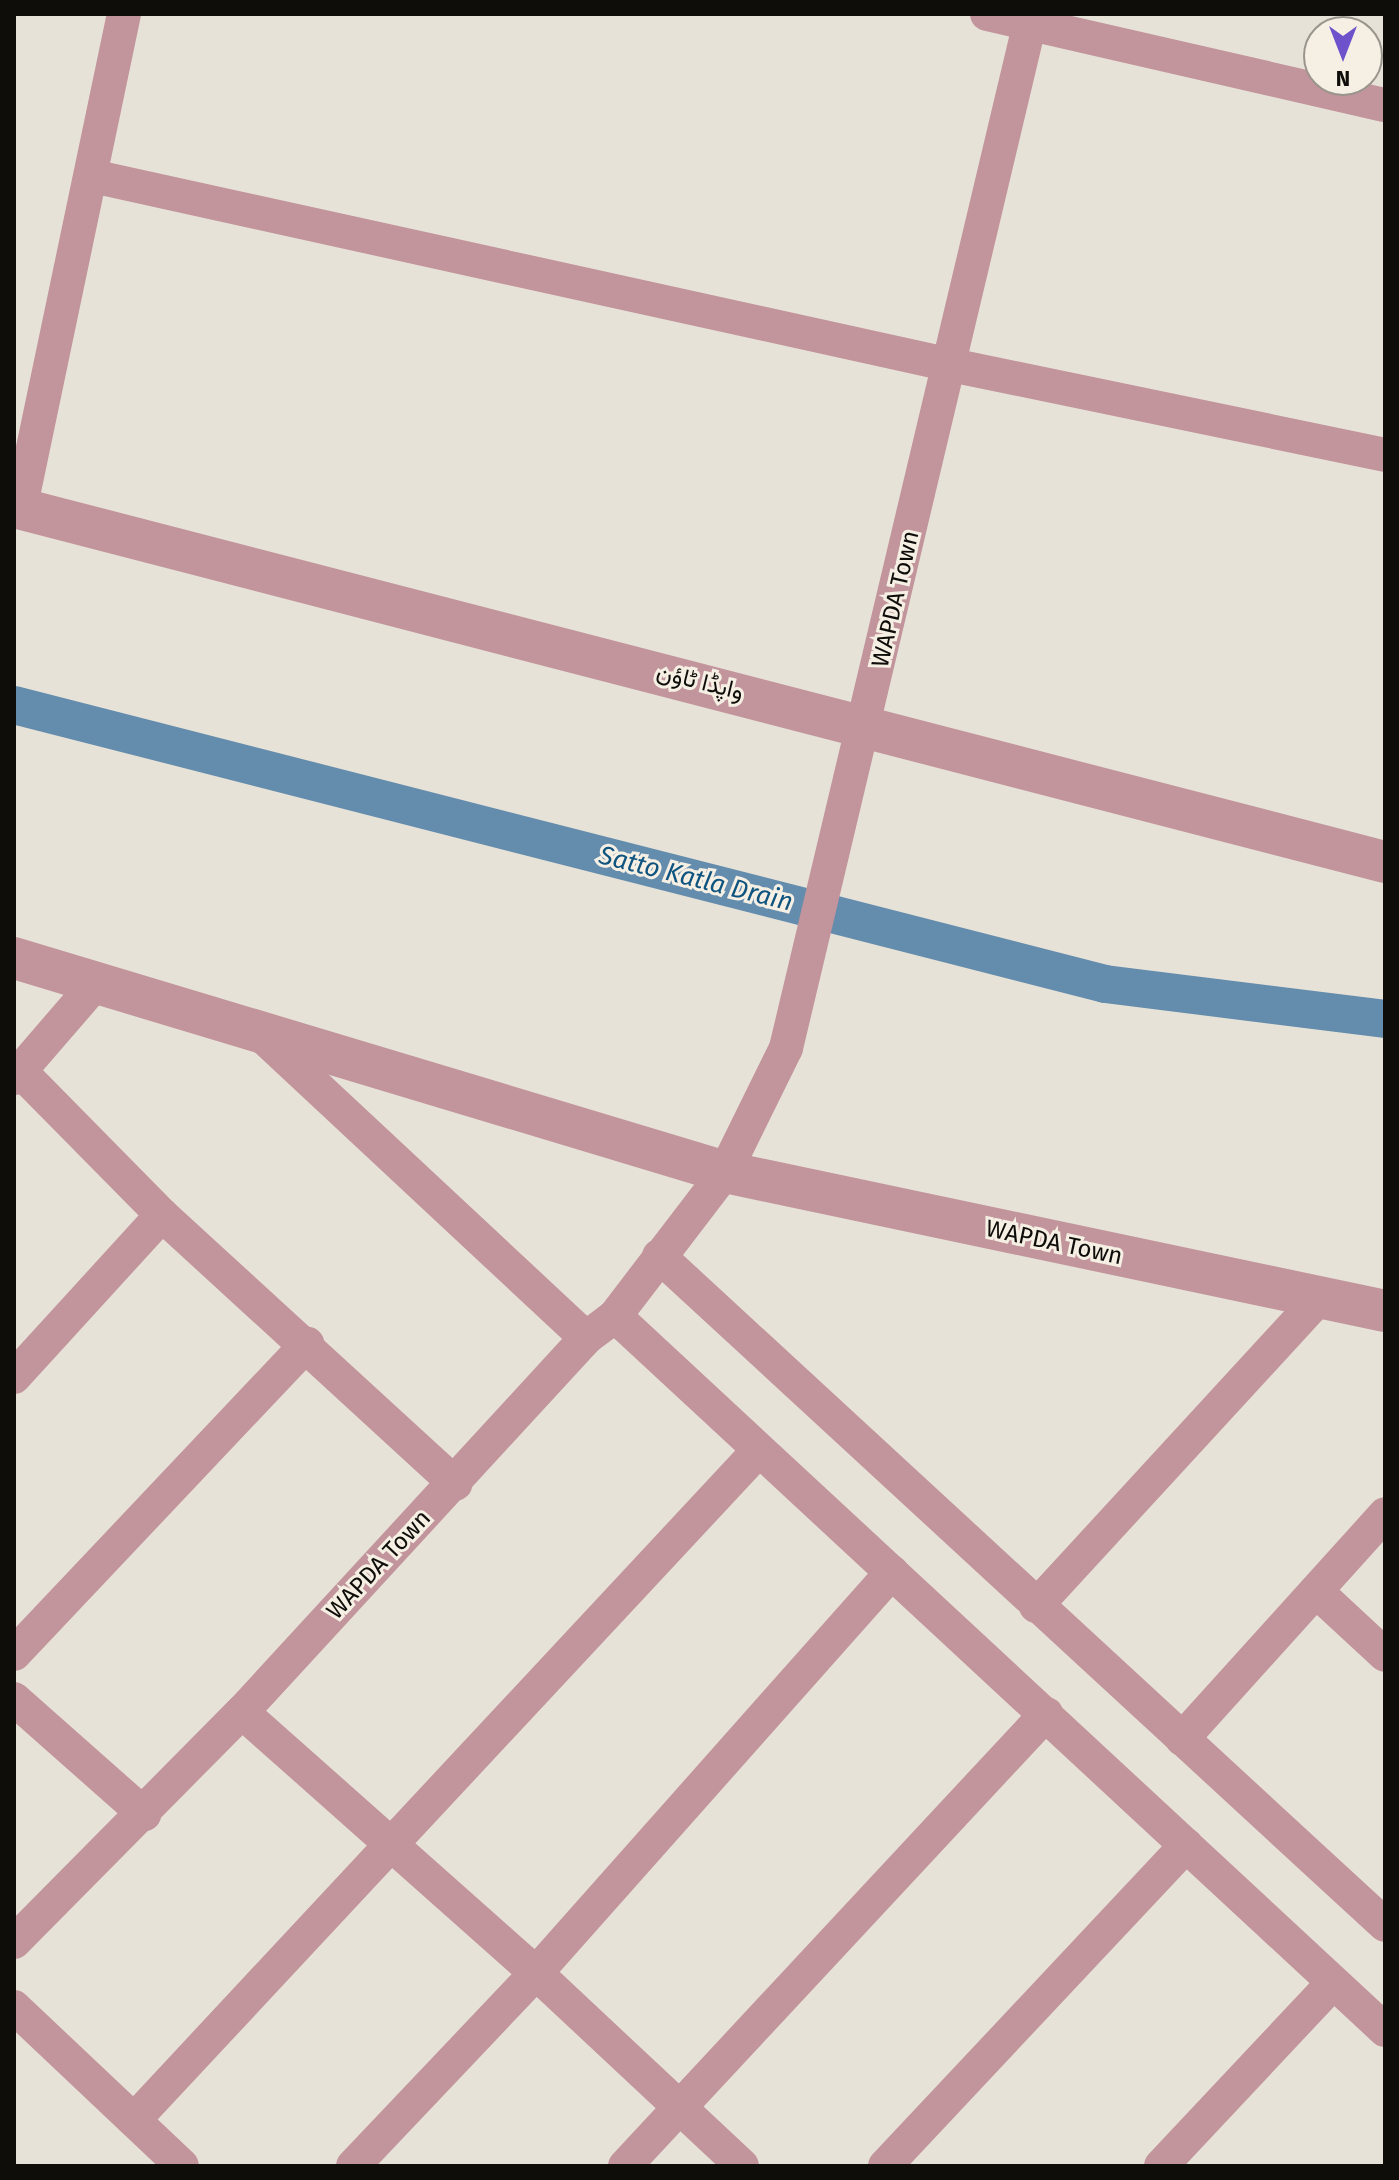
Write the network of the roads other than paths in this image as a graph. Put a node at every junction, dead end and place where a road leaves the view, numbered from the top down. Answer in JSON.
{"nodes":[{"id":1,"x":124,"y":14,"type":"edge"},
{"id":2,"x":987,"y":14,"type":"edge"},
{"id":3,"x":1031,"y":19,"type":"edge"},
{"id":4,"x":1385,"y":105,"type":"edge"},
{"id":5,"x":92,"y":176,"type":"junction"},
{"id":6,"x":951,"y":365,"type":"junction"},
{"id":7,"x":1385,"y":455,"type":"edge"},
{"id":8,"x":17,"y":508,"type":"edge"},
{"id":9,"x":867,"y":725,"type":"junction"},
{"id":10,"x":1385,"y":862,"type":"edge"},
{"id":11,"x":14,"y":958,"type":"edge"},
{"id":12,"x":95,"y":984,"type":"junction"},
{"id":13,"x":258,"y":1032,"type":"junction"},
{"id":14,"x":17,"y":1075,"type":"edge"},
{"id":15,"x":725,"y":1172,"type":"junction"},
{"id":16,"x":162,"y":1215,"type":"junction"},
{"id":17,"x":659,"y":1256,"type":"junction"},
{"id":18,"x":1317,"y":1300,"type":"junction"},
{"id":19,"x":1385,"y":1311,"type":"edge"},
{"id":20,"x":615,"y":1316,"type":"junction"},
{"id":21,"x":586,"y":1338,"type":"junction"},
{"id":22,"x":307,"y":1344,"type":"junction"},
{"id":23,"x":14,"y":1377,"type":"edge"},
{"id":24,"x":759,"y":1450,"type":"junction"},
{"id":25,"x":456,"y":1484,"type":"junction"},
{"id":26,"x":1385,"y":1514,"type":"edge"},
{"id":27,"x":892,"y":1572,"type":"junction"},
{"id":28,"x":1316,"y":1591,"type":"junction"},
{"id":29,"x":1036,"y":1606,"type":"junction"},
{"id":30,"x":14,"y":1654,"type":"edge"},
{"id":31,"x":1385,"y":1655,"type":"edge"},
{"id":32,"x":14,"y":1699,"type":"edge"},
{"id":33,"x":242,"y":1712,"type":"junction"},
{"id":34,"x":1046,"y":1714,"type":"junction"},
{"id":35,"x":1182,"y":1739,"type":"junction"},
{"id":36,"x":144,"y":1814,"type":"junction"},
{"id":37,"x":393,"y":1845,"type":"junction"},
{"id":38,"x":1186,"y":1845,"type":"junction"},
{"id":39,"x":1385,"y":1925,"type":"edge"},
{"id":40,"x":14,"y":1942,"type":"edge"},
{"id":41,"x":536,"y":1973,"type":"junction"},
{"id":42,"x":1333,"y":1983,"type":"junction"},
{"id":43,"x":14,"y":2007,"type":"edge"},
{"id":44,"x":1385,"y":2030,"type":"edge"},
{"id":45,"x":681,"y":2108,"type":"junction"},
{"id":46,"x":134,"y":2120,"type":"junction"},
{"id":47,"x":182,"y":2166,"type":"edge"},
{"id":48,"x":353,"y":2166,"type":"edge"},
{"id":49,"x":625,"y":2166,"type":"edge"},
{"id":50,"x":742,"y":2166,"type":"edge"},
{"id":51,"x":885,"y":2166,"type":"edge"},
{"id":52,"x":1161,"y":2166,"type":"edge"}],
"edges":[{"from":1,"to":5,"type":"street"},
{"from":2,"to":3,"type":"street"},
{"from":3,"to":4,"type":"street"},
{"from":3,"to":6,"type":"street","name":"WAPDA Town"},
{"from":5,"to":6,"type":"street"},
{"from":5,"to":8,"type":"street"},
{"from":6,"to":7,"type":"street"},
{"from":6,"to":9,"type":"street","name":"WAPDA Town"},
{"from":8,"to":9,"type":"street","name":"واپڈا ٹاؤن"},
{"from":9,"to":10,"type":"street","name":"واپڈا ٹاؤن"},
{"from":9,"to":15,"type":"street","name":"WAPDA Town"},
{"from":11,"to":12,"type":"street","name":"WAPDA Town"},
{"from":12,"to":13,"type":"street","name":"WAPDA Town"},
{"from":12,"to":14,"type":"street"},
{"from":13,"to":15,"type":"street","name":"WAPDA Town"},
{"from":13,"to":21,"type":"street"},
{"from":14,"to":16,"type":"street"},
{"from":15,"to":17,"type":"street","name":"WAPDA Town"},
{"from":15,"to":18,"type":"street","name":"WAPDA Town"},
{"from":16,"to":22,"type":"street"},
{"from":16,"to":23,"type":"street"},
{"from":17,"to":20,"type":"street","name":"WAPDA Town"},
{"from":17,"to":29,"type":"street"},
{"from":18,"to":19,"type":"street","name":"WAPDA Town"},
{"from":18,"to":29,"type":"street"},
{"from":20,"to":21,"type":"street","name":"WAPDA Town"},
{"from":20,"to":24,"type":"street"},
{"from":21,"to":25,"type":"street","name":"WAPDA Town"},
{"from":22,"to":25,"type":"street"},
{"from":22,"to":30,"type":"street"},
{"from":24,"to":27,"type":"street"},
{"from":24,"to":37,"type":"street"},
{"from":25,"to":33,"type":"street","name":"WAPDA Town"},
{"from":26,"to":28,"type":"street"},
{"from":27,"to":34,"type":"street"},
{"from":27,"to":41,"type":"street"},
{"from":28,"to":31,"type":"street"},
{"from":28,"to":35,"type":"street"},
{"from":29,"to":35,"type":"street"},
{"from":32,"to":36,"type":"street"},
{"from":33,"to":36,"type":"street","name":"WAPDA Town"},
{"from":33,"to":37,"type":"street"},
{"from":34,"to":38,"type":"street"},
{"from":34,"to":45,"type":"street"},
{"from":35,"to":39,"type":"street"},
{"from":36,"to":40,"type":"street","name":"WAPDA Town"},
{"from":37,"to":41,"type":"street"},
{"from":37,"to":46,"type":"street"},
{"from":38,"to":42,"type":"street"},
{"from":38,"to":51,"type":"street"},
{"from":41,"to":45,"type":"street"},
{"from":41,"to":48,"type":"street"},
{"from":42,"to":44,"type":"street"},
{"from":42,"to":52,"type":"street"},
{"from":43,"to":46,"type":"street"},
{"from":45,"to":49,"type":"street"},
{"from":45,"to":50,"type":"street"},
{"from":46,"to":47,"type":"street"}]}
